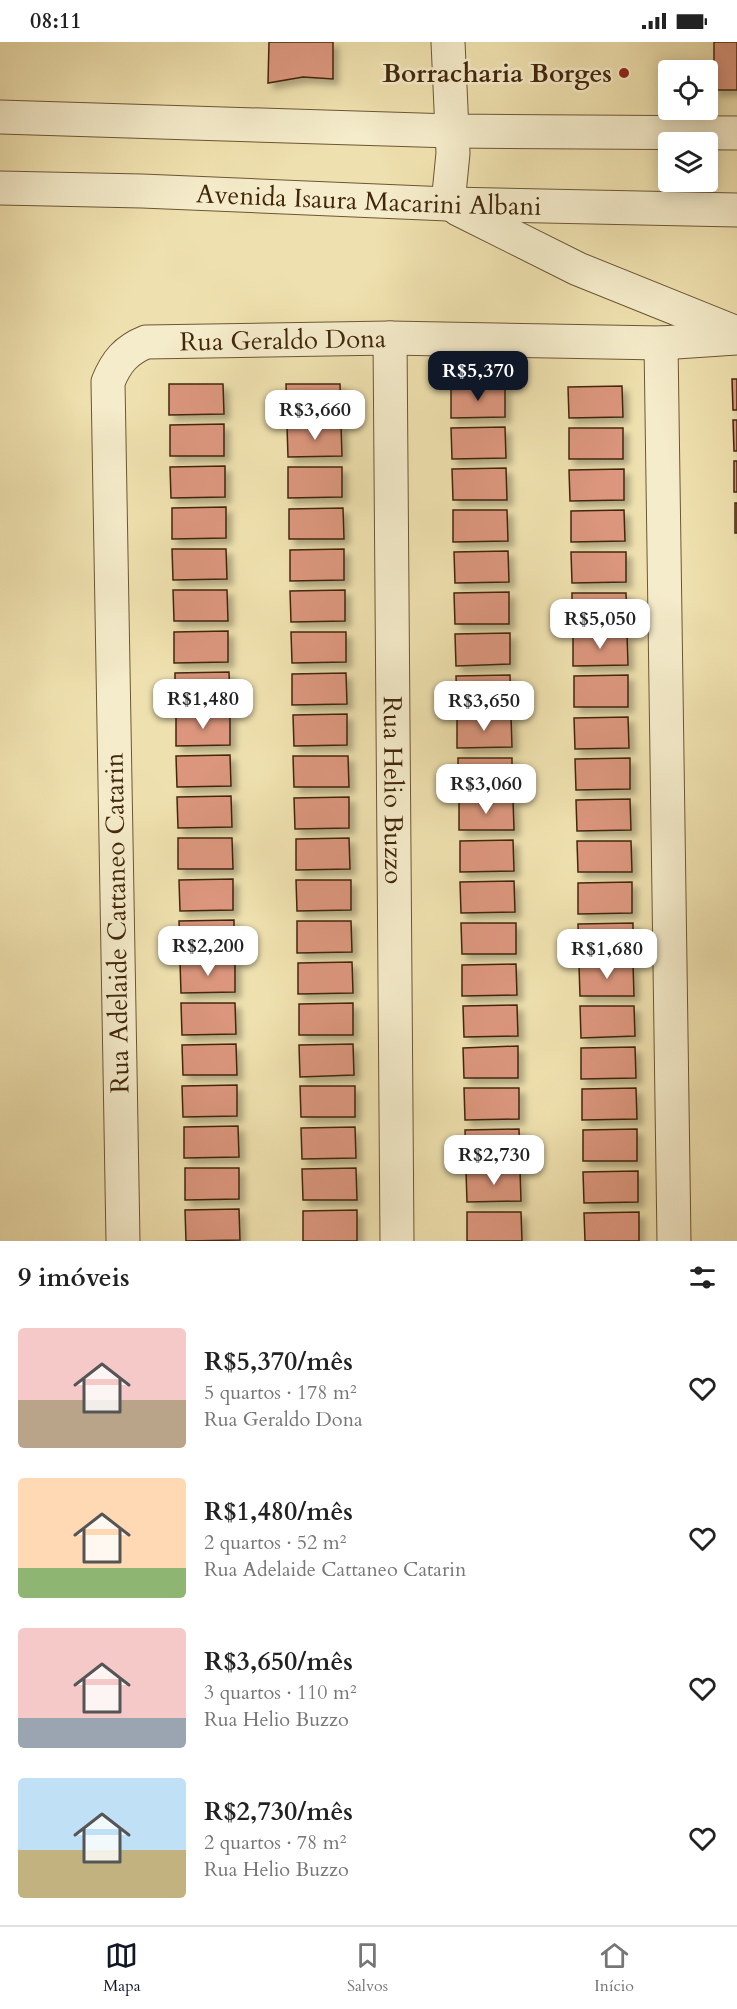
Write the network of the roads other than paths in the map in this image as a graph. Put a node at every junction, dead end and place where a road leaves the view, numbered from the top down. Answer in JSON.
{"nodes":[{"id":1,"x":448,"y":42,"type":"edge"},
{"id":2,"x":0,"y":117,"type":"edge"},
{"id":3,"x":452,"y":131,"type":"junction"},
{"id":4,"x":737,"y":133,"type":"edge"},
{"id":5,"x":0,"y":188,"type":"edge"},
{"id":6,"x":448,"y":204,"type":"junction"},
{"id":7,"x":737,"y":210,"type":"edge"},
{"id":8,"x":737,"y":333,"type":"edge"},
{"id":9,"x":390,"y":338,"type":"junction"},
{"id":10,"x":737,"y":338,"type":"edge"},
{"id":11,"x":662,"y":344,"type":"junction"},
{"id":12,"x":122,"y":357,"type":"joint"},
{"id":13,"x":123,"y":1241,"type":"edge"},
{"id":14,"x":397,"y":1241,"type":"edge"},
{"id":15,"x":674,"y":1241,"type":"edge"}],
"edges":[{"from":1,"to":3,"type":"street"},
{"from":2,"to":3,"type":"street"},
{"from":3,"to":4,"type":"street"},
{"from":3,"to":6,"type":"street"},
{"from":5,"to":6,"type":"street","name":"Avenida Isaura Macarini Albani"},
{"from":6,"to":7,"type":"street","name":"Avenida Isaura Macarini Albani"},
{"from":6,"to":8,"type":"street"},
{"from":9,"to":11,"type":"street","name":"Rua Geraldo Dona"},
{"from":9,"to":12,"type":"street","name":"Rua Geraldo Dona"},
{"from":9,"to":14,"type":"street","name":"Rua Helio Buzzo"},
{"from":10,"to":11,"type":"street","name":"Rua Geraldo Dona"},
{"from":11,"to":15,"type":"street"},
{"from":12,"to":13,"type":"street","name":"Rua Adelaide Cattaneo Catarin"}]}
